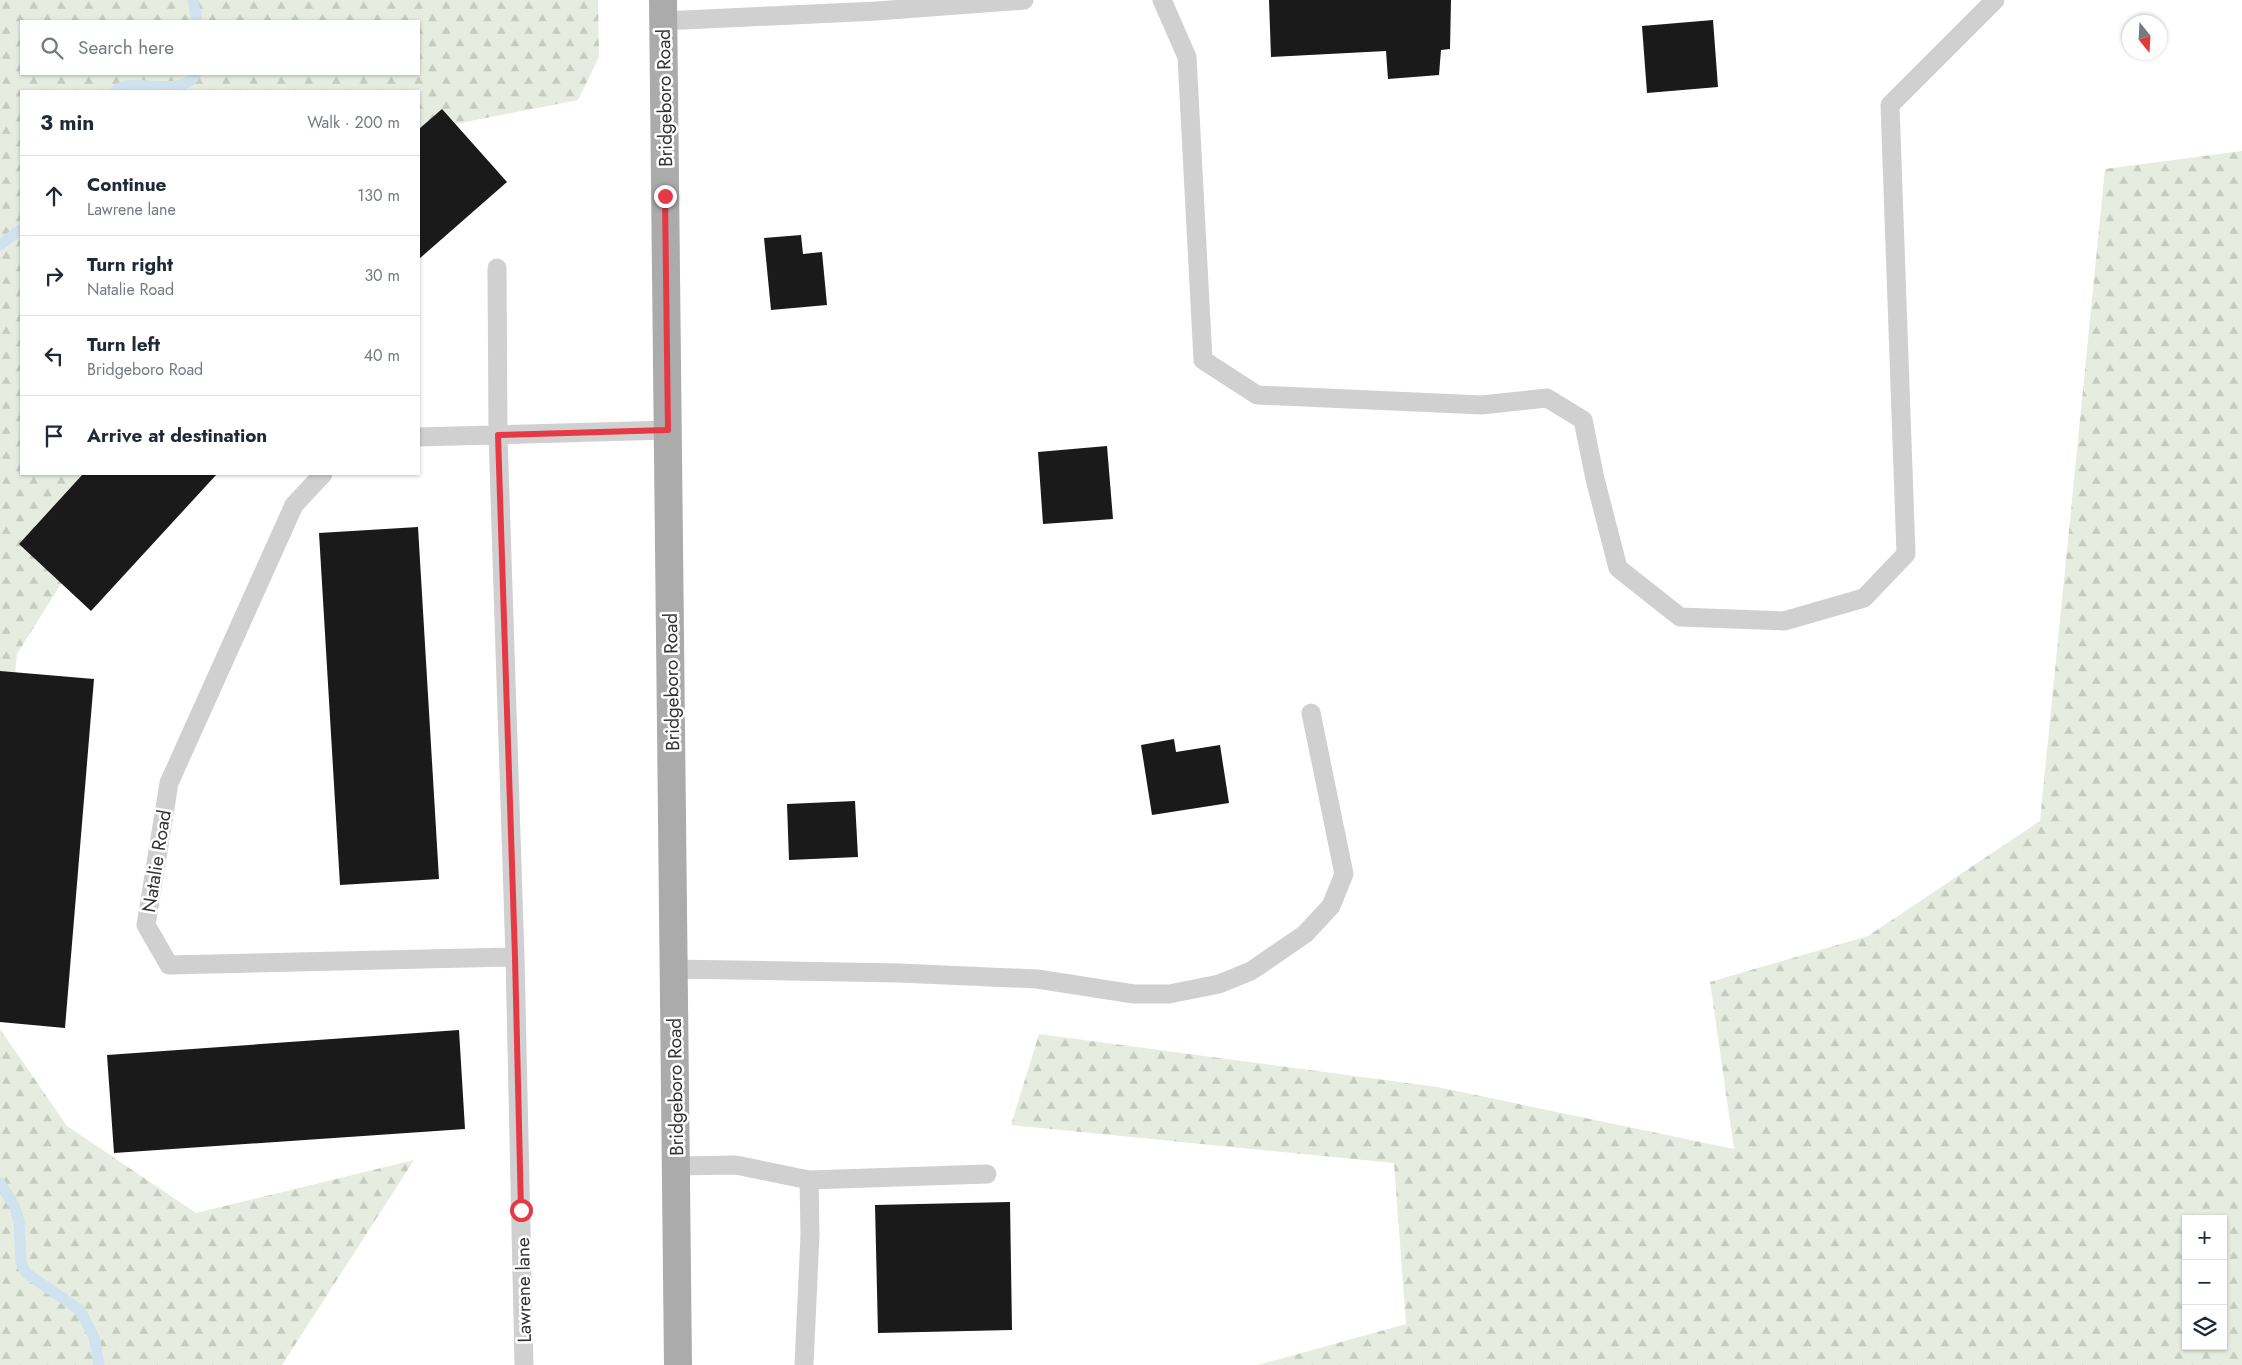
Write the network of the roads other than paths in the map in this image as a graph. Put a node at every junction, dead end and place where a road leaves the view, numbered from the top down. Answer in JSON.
{"nodes":[{"id":1,"x":1024,"y":0,"type":"edge"},
{"id":2,"x":1162,"y":0,"type":"edge"},
{"id":3,"x":1995,"y":0,"type":"edge"},
{"id":4,"x":663,"y":10,"type":"edge"},
{"id":5,"x":497,"y":268,"type":"dead end"},
{"id":6,"x":668,"y":430,"type":"junction"},
{"id":7,"x":498,"y":435,"type":"junction"},
{"id":8,"x":420,"y":437,"type":"edge"},
{"id":9,"x":322,"y":475,"type":"edge"},
{"id":10,"x":1311,"y":713,"type":"dead end"},
{"id":11,"x":515,"y":957,"type":"junction"},
{"id":12,"x":674,"y":969,"type":"junction"},
{"id":13,"x":676,"y":1166,"type":"junction"},
{"id":14,"x":987,"y":1174,"type":"dead end"},
{"id":15,"x":809,"y":1180,"type":"junction"},
{"id":16,"x":524,"y":1365,"type":"edge"},
{"id":17,"x":678,"y":1365,"type":"edge"},
{"id":18,"x":804,"y":1365,"type":"edge"}],
"edges":[{"from":1,"to":4,"type":"lane"},
{"from":2,"to":3,"type":"lane"},
{"from":4,"to":6,"type":"main road","name":"Bridgeboro Road"},
{"from":5,"to":7,"type":"lane","name":"Lawrene lane"},
{"from":6,"to":7,"type":"lane"},
{"from":6,"to":12,"type":"main road","name":"Bridgeboro Road"},
{"from":7,"to":8,"type":"lane"},
{"from":7,"to":11,"type":"lane","name":"Lawrene lane"},
{"from":9,"to":11,"type":"lane","name":"Natalie Road"},
{"from":10,"to":12,"type":"lane"},
{"from":11,"to":16,"type":"lane","name":"Lawrene lane"},
{"from":12,"to":13,"type":"main road","name":"Bridgeboro Road"},
{"from":13,"to":15,"type":"lane"},
{"from":13,"to":17,"type":"main road","name":"Bridgeboro Road"},
{"from":14,"to":15,"type":"lane"},
{"from":15,"to":18,"type":"lane"}]}
